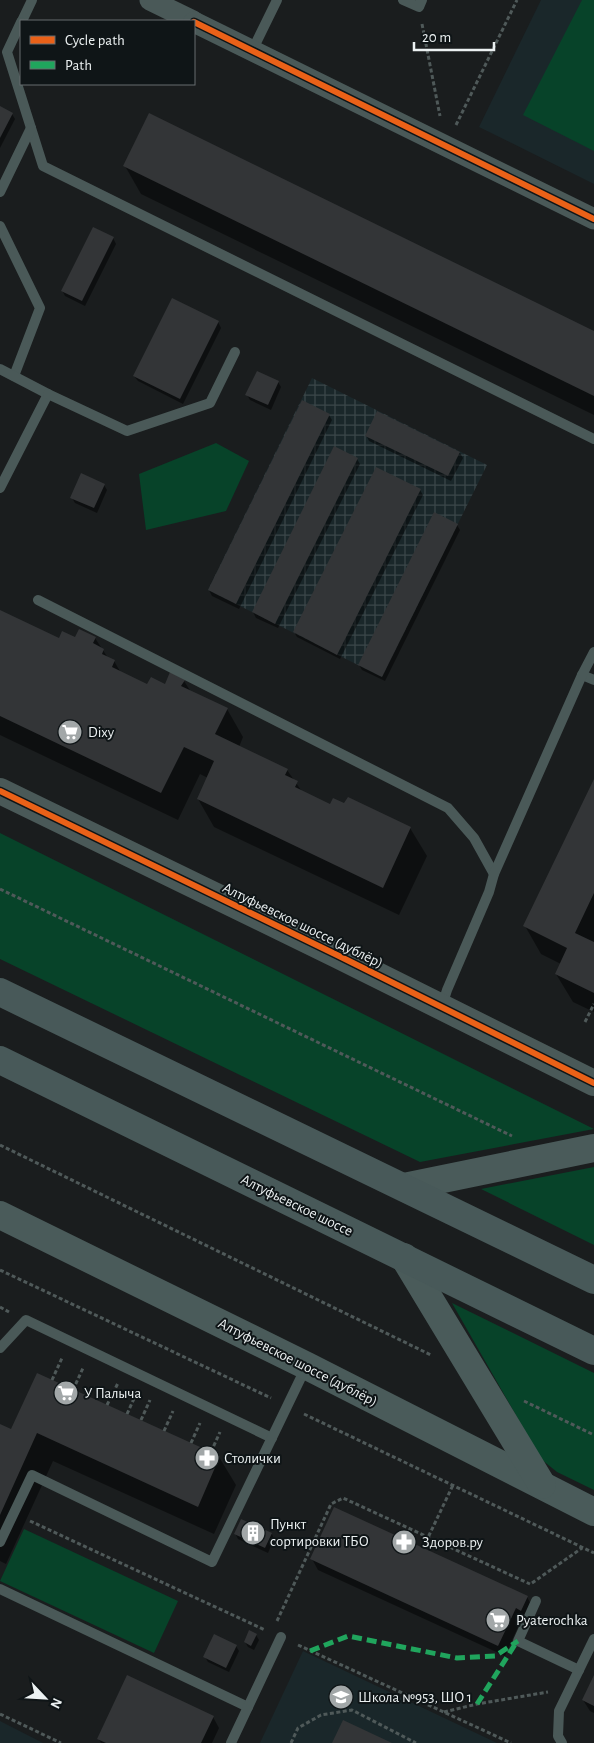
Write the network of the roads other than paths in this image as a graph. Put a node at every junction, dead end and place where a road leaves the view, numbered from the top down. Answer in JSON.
{"nodes":[{"id":1,"x":32,"y":0,"type":"edge"},
{"id":2,"x":150,"y":0,"type":"edge"},
{"id":3,"x":277,"y":0,"type":"edge"},
{"id":4,"x":403,"y":0,"type":"edge"},
{"id":5,"x":420,"y":4,"type":"edge"},
{"id":6,"x":22,"y":20,"type":"edge"},
{"id":7,"x":189,"y":20,"type":"edge"},
{"id":8,"x":195,"y":23,"type":"edge"},
{"id":9,"x":20,"y":24,"type":"edge"},
{"id":10,"x":252,"y":50,"type":"junction"},
{"id":11,"x":3,"y":54,"type":"edge"},
{"id":12,"x":31,"y":128,"type":"junction"},
{"id":13,"x":0,"y":192,"type":"edge"},
{"id":14,"x":594,"y":220,"type":"edge"},
{"id":15,"x":0,"y":226,"type":"edge"},
{"id":16,"x":235,"y":352,"type":"dead end"},
{"id":17,"x":0,"y":369,"type":"edge"},
{"id":18,"x":14,"y":376,"type":"junction"},
{"id":19,"x":48,"y":394,"type":"junction"},
{"id":20,"x":594,"y":439,"type":"edge"},
{"id":21,"x":0,"y":488,"type":"edge"},
{"id":22,"x":38,"y":600,"type":"dead end"},
{"id":23,"x":594,"y":652,"type":"edge"},
{"id":24,"x":582,"y":675,"type":"junction"},
{"id":25,"x":594,"y":680,"type":"edge"},
{"id":26,"x":0,"y":791,"type":"edge"},
{"id":27,"x":494,"y":874,"type":"junction"},
{"id":28,"x":0,"y":992,"type":"edge"},
{"id":29,"x":442,"y":1006,"type":"junction"},
{"id":30,"x":0,"y":1060,"type":"edge"},
{"id":31,"x":594,"y":1083,"type":"edge"},
{"id":32,"x":594,"y":1148,"type":"edge"},
{"id":33,"x":404,"y":1186,"type":"junction"},
{"id":34,"x":0,"y":1215,"type":"edge"},
{"id":35,"x":404,"y":1257,"type":"junction"},
{"id":36,"x":594,"y":1280,"type":"edge"},
{"id":37,"x":0,"y":1348,"type":"edge"},
{"id":38,"x":594,"y":1351,"type":"edge"},
{"id":39,"x":307,"y":1366,"type":"junction"},
{"id":40,"x":272,"y":1438,"type":"junction"},
{"id":41,"x":542,"y":1485,"type":"junction"},
{"id":42,"x":594,"y":1512,"type":"edge"},
{"id":43,"x":0,"y":1542,"type":"edge"},
{"id":44,"x":0,"y":1589,"type":"edge"},
{"id":45,"x":536,"y":1601,"type":"dead end"},
{"id":46,"x":282,"y":1637,"type":"road end"},
{"id":47,"x":594,"y":1639,"type":"edge"},
{"id":48,"x":579,"y":1670,"type":"junction"},
{"id":49,"x":248,"y":1707,"type":"junction"},
{"id":50,"x":231,"y":1743,"type":"edge"},
{"id":51,"x":562,"y":1743,"type":"edge"}],
"edges":[{"from":1,"to":6,"type":"lane"},
{"from":2,"to":7,"type":"street"},
{"from":3,"to":10,"type":"lane"},
{"from":4,"to":5,"type":"lane"},
{"from":8,"to":10,"type":"street"},
{"from":9,"to":11,"type":"lane"},
{"from":10,"to":14,"type":"street"},
{"from":11,"to":12,"type":"lane"},
{"from":12,"to":13,"type":"lane"},
{"from":12,"to":20,"type":"lane"},
{"from":15,"to":18,"type":"lane"},
{"from":16,"to":19,"type":"lane"},
{"from":17,"to":18,"type":"lane"},
{"from":18,"to":19,"type":"lane"},
{"from":19,"to":21,"type":"lane"},
{"from":22,"to":27,"type":"lane"},
{"from":23,"to":24,"type":"lane"},
{"from":24,"to":25,"type":"lane"},
{"from":24,"to":27,"type":"lane"},
{"from":26,"to":29,"type":"street","name":"Алтуфьевское шоссе (дублёр)"},
{"from":27,"to":29,"type":"lane"},
{"from":28,"to":33,"type":"main road"},
{"from":29,"to":31,"type":"street","name":"Алтуфьевское шоссе (дублёр)"},
{"from":30,"to":35,"type":"main road","name":"Алтуфьевское шоссе"},
{"from":32,"to":33,"type":"main road"},
{"from":33,"to":36,"type":"main road"},
{"from":34,"to":39,"type":"main road","name":"Алтуфьевское шоссе (дублёр)"},
{"from":35,"to":38,"type":"main road","name":"Алтуфьевское шоссе"},
{"from":35,"to":41,"type":"main road"},
{"from":37,"to":40,"type":"lane"},
{"from":39,"to":40,"type":"lane"},
{"from":39,"to":41,"type":"main road","name":"Алтуфьевское шоссе (дублёр)"},
{"from":40,"to":43,"type":"lane"},
{"from":41,"to":42,"type":"main road","name":"Алтуфьевское шоссе (дублёр)"},
{"from":44,"to":49,"type":"lane"},
{"from":45,"to":48,"type":"lane"},
{"from":46,"to":49,"type":"lane"},
{"from":47,"to":48,"type":"lane"},
{"from":48,"to":51,"type":"lane"},
{"from":49,"to":50,"type":"lane"}]}
